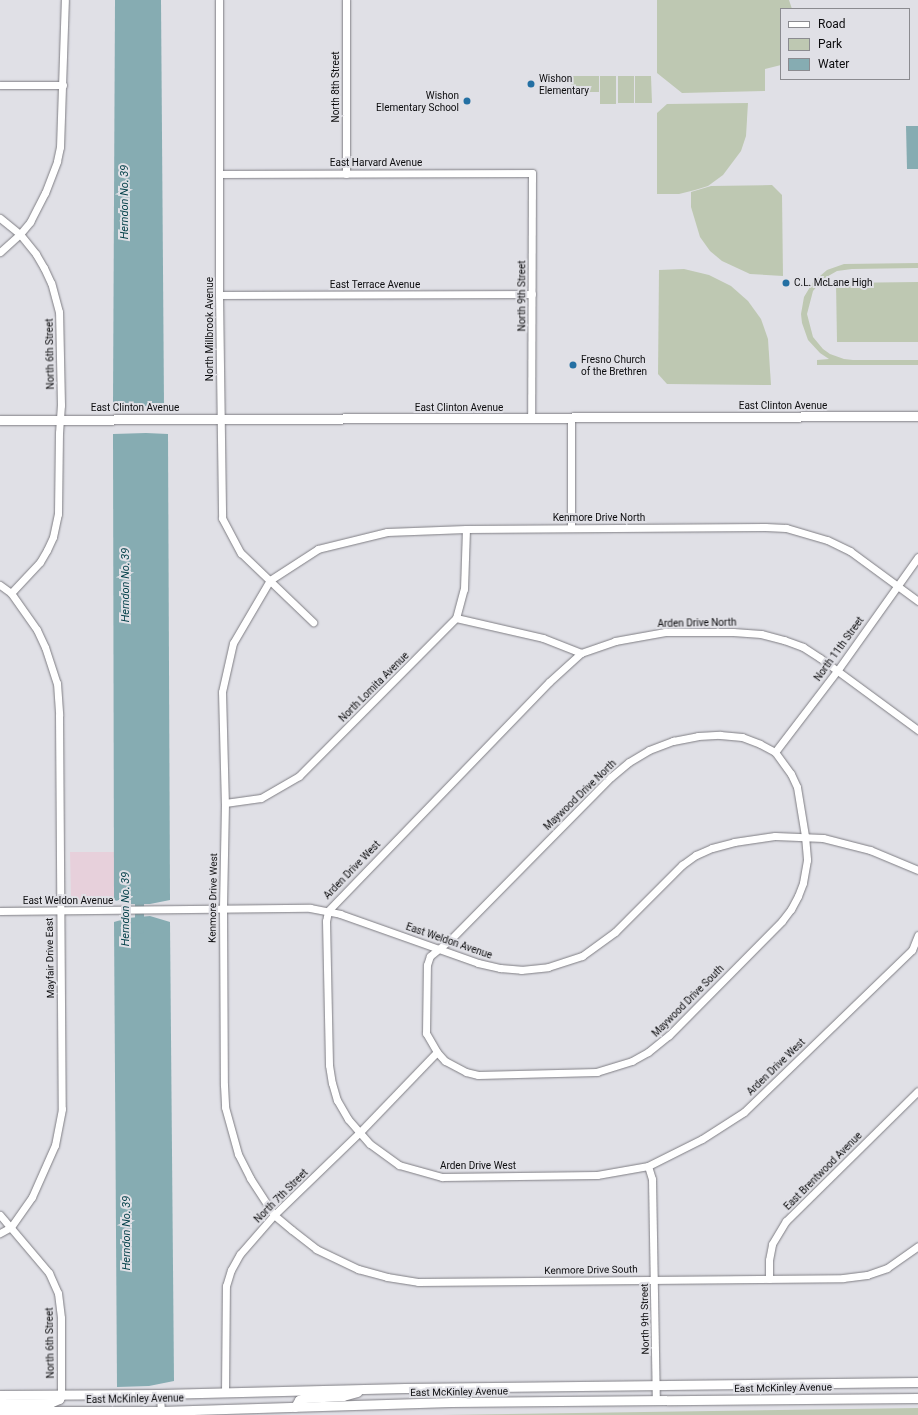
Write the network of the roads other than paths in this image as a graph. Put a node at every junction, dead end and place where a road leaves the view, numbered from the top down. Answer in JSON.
{"nodes":[{"id":1,"x":65,"y":0,"type":"edge"},
{"id":2,"x":219,"y":0,"type":"edge"},
{"id":3,"x":346,"y":0,"type":"edge"},
{"id":4,"x":0,"y":85,"type":"edge"},
{"id":5,"x":63,"y":85,"type":"junction"},
{"id":6,"x":532,"y":173,"type":"joint"},
{"id":7,"x":220,"y":174,"type":"junction"},
{"id":8,"x":346,"y":174,"type":"junction"},
{"id":9,"x":0,"y":218,"type":"edge"},
{"id":10,"x":20,"y":234,"type":"junction"},
{"id":11,"x":0,"y":252,"type":"edge"},
{"id":12,"x":532,"y":294,"type":"junction"},
{"id":13,"x":219,"y":295,"type":"junction"},
{"id":14,"x":918,"y":416,"type":"edge"},
{"id":15,"x":531,"y":418,"type":"junction"},
{"id":16,"x":571,"y":418,"type":"junction"},
{"id":17,"x":220,"y":419,"type":"junction"},
{"id":18,"x":0,"y":420,"type":"edge"},
{"id":19,"x":60,"y":420,"type":"junction"},
{"id":20,"x":571,"y":528,"type":"junction"},
{"id":21,"x":466,"y":529,"type":"junction"},
{"id":22,"x":918,"y":557,"type":"edge"},
{"id":23,"x":270,"y":580,"type":"junction"},
{"id":24,"x":0,"y":585,"type":"edge"},
{"id":25,"x":897,"y":586,"type":"junction"},
{"id":26,"x":11,"y":593,"type":"junction"},
{"id":27,"x":918,"y":601,"type":"edge"},
{"id":28,"x":456,"y":618,"type":"junction"},
{"id":29,"x":313,"y":622,"type":"dead end"},
{"id":30,"x":580,"y":653,"type":"junction"},
{"id":31,"x":837,"y":671,"type":"junction"},
{"id":32,"x":918,"y":730,"type":"edge"},
{"id":33,"x":775,"y":752,"type":"junction"},
{"id":34,"x":225,"y":803,"type":"junction"},
{"id":35,"x":805,"y":836,"type":"junction"},
{"id":36,"x":918,"y":870,"type":"edge"},
{"id":37,"x":223,"y":910,"type":"junction"},
{"id":38,"x":0,"y":911,"type":"edge"},
{"id":39,"x":59,"y":911,"type":"junction"},
{"id":40,"x":328,"y":911,"type":"junction"},
{"id":41,"x":918,"y":935,"type":"edge"},
{"id":42,"x":437,"y":948,"type":"junction"},
{"id":43,"x":437,"y":1052,"type":"junction"},
{"id":44,"x":918,"y":1091,"type":"edge"},
{"id":45,"x":359,"y":1133,"type":"junction"},
{"id":46,"x":648,"y":1166,"type":"junction"},
{"id":47,"x":0,"y":1215,"type":"edge"},
{"id":48,"x":274,"y":1215,"type":"junction"},
{"id":49,"x":11,"y":1227,"type":"junction"},
{"id":50,"x":0,"y":1233,"type":"edge"},
{"id":51,"x":918,"y":1246,"type":"edge"},
{"id":52,"x":769,"y":1279,"type":"junction"},
{"id":53,"x":655,"y":1280,"type":"junction"},
{"id":54,"x":918,"y":1382,"type":"edge"},
{"id":55,"x":656,"y":1385,"type":"junction"},
{"id":56,"x":370,"y":1388,"type":"junction"},
{"id":57,"x":918,"y":1392,"type":"edge"},
{"id":58,"x":224,"y":1393,"type":"junction"},
{"id":59,"x":160,"y":1394,"type":"junction"},
{"id":60,"x":0,"y":1395,"type":"edge"},
{"id":61,"x":61,"y":1395,"type":"junction"},
{"id":62,"x":896,"y":1398,"type":"junction"},
{"id":63,"x":918,"y":1398,"type":"edge"},
{"id":64,"x":656,"y":1400,"type":"junction"},
{"id":65,"x":0,"y":1404,"type":"edge"},
{"id":66,"x":295,"y":1407,"type":"junction"},
{"id":67,"x":0,"y":1411,"type":"edge"},
{"id":68,"x":161,"y":1413,"type":"edge"}],
"edges":[{"from":1,"to":5,"type":"street"},
{"from":2,"to":7,"type":"street","name":"North Millbrook Avenue"},
{"from":3,"to":8,"type":"street","name":"North 8th Street"},
{"from":4,"to":5,"type":"street"},
{"from":5,"to":10,"type":"street"},
{"from":6,"to":8,"type":"street","name":"East Harvard Avenue"},
{"from":6,"to":12,"type":"street","name":"North 9th Street"},
{"from":7,"to":8,"type":"street","name":"East Harvard Avenue"},
{"from":7,"to":13,"type":"street","name":"North Millbrook Avenue"},
{"from":9,"to":10,"type":"street"},
{"from":10,"to":11,"type":"street"},
{"from":10,"to":19,"type":"street","name":"North 6th Street"},
{"from":12,"to":13,"type":"street","name":"East Terrace Avenue"},
{"from":12,"to":15,"type":"street","name":"North 9th Street"},
{"from":13,"to":17,"type":"street","name":"North Millbrook Avenue"},
{"from":14,"to":16,"type":"main road","name":"East Clinton Avenue"},
{"from":15,"to":16,"type":"main road","name":"East Clinton Avenue"},
{"from":15,"to":17,"type":"main road","name":"East Clinton Avenue"},
{"from":16,"to":20,"type":"street"},
{"from":17,"to":19,"type":"main road","name":"East Clinton Avenue"},
{"from":17,"to":23,"type":"street","name":"North Millbrook Avenue"},
{"from":18,"to":19,"type":"main road","name":"East Clinton Avenue"},
{"from":19,"to":26,"type":"street","name":"North 6th Street"},
{"from":20,"to":21,"type":"street","name":"Kenmore Drive North"},
{"from":20,"to":25,"type":"street","name":"Kenmore Drive North"},
{"from":21,"to":23,"type":"street","name":"Kenmore Drive North"},
{"from":21,"to":28,"type":"street","name":"North Lomita Avenue"},
{"from":22,"to":25,"type":"street","name":"North 11th Street"},
{"from":23,"to":29,"type":"street","name":"North Millbrook Avenue"},
{"from":23,"to":34,"type":"street","name":"Kenmore Drive West"},
{"from":24,"to":26,"type":"street","name":"Mayfair Drive East"},
{"from":25,"to":27,"type":"street","name":"Kenmore Drive North"},
{"from":25,"to":31,"type":"street","name":"North 11th Street"},
{"from":26,"to":39,"type":"street","name":"Mayfair Drive East"},
{"from":28,"to":30,"type":"street"},
{"from":28,"to":34,"type":"street","name":"North Lomita Avenue"},
{"from":30,"to":31,"type":"street","name":"Arden Drive North"},
{"from":30,"to":40,"type":"street","name":"Arden Drive West"},
{"from":31,"to":32,"type":"street","name":"Arden Drive North"},
{"from":31,"to":33,"type":"street","name":"North 11th Street"},
{"from":33,"to":35,"type":"street","name":"Maywood Drive North"},
{"from":33,"to":42,"type":"street","name":"Maywood Drive North"},
{"from":34,"to":37,"type":"street","name":"Kenmore Drive West"},
{"from":35,"to":36,"type":"street","name":"East Weldon Avenue"},
{"from":35,"to":42,"type":"street","name":"East Weldon Avenue"},
{"from":35,"to":43,"type":"street","name":"Maywood Drive South"},
{"from":37,"to":39,"type":"street","name":"East Weldon Avenue"},
{"from":37,"to":40,"type":"street","name":"East Weldon Avenue"},
{"from":37,"to":48,"type":"street","name":"Kenmore Drive West"},
{"from":38,"to":39,"type":"street","name":"East Weldon Avenue"},
{"from":39,"to":49,"type":"street","name":"Mayfair Drive East"},
{"from":40,"to":42,"type":"street","name":"East Weldon Avenue"},
{"from":40,"to":45,"type":"street","name":"Arden Drive West"},
{"from":41,"to":46,"type":"street","name":"Arden Drive West"},
{"from":42,"to":43,"type":"street","name":"Maywood Drive South"},
{"from":43,"to":45,"type":"street","name":"North 7th Street"},
{"from":44,"to":52,"type":"street","name":"East Brentwood Avenue"},
{"from":45,"to":46,"type":"street","name":"Arden Drive West"},
{"from":45,"to":48,"type":"street","name":"North 7th Street"},
{"from":46,"to":53,"type":"street","name":"North 9th Street"},
{"from":47,"to":49,"type":"street","name":"North 6th Street"},
{"from":48,"to":53,"type":"street","name":"Kenmore Drive South"},
{"from":48,"to":58,"type":"street","name":"North 7th Street"},
{"from":49,"to":50,"type":"street"},
{"from":49,"to":61,"type":"street","name":"North 6th Street"},
{"from":51,"to":52,"type":"street","name":"Kenmore Drive South"},
{"from":52,"to":53,"type":"street","name":"Kenmore Drive South"},
{"from":53,"to":55,"type":"street","name":"North 9th Street"},
{"from":54,"to":55,"type":"main road","name":"East McKinley Avenue"},
{"from":55,"to":56,"type":"main road","name":"East McKinley Avenue"},
{"from":55,"to":64,"type":"street","name":"North 9th Street"},
{"from":56,"to":58,"type":"main road","name":"East McKinley Avenue"},
{"from":56,"to":66,"type":"main road"},
{"from":57,"to":62,"type":"main road"},
{"from":58,"to":59,"type":"main road","name":"East McKinley Avenue"},
{"from":59,"to":61,"type":"main road","name":"East McKinley Avenue"},
{"from":59,"to":68,"type":"street"},
{"from":60,"to":61,"type":"main road","name":"East McKinley Avenue"},
{"from":61,"to":65,"type":"main road"},
{"from":62,"to":63,"type":"main road","name":"East McKinley Avenue"},
{"from":62,"to":64,"type":"main road","name":"East McKinley Avenue"},
{"from":64,"to":66,"type":"main road","name":"East McKinley Avenue"},
{"from":66,"to":68,"type":"main road","name":"East McKinley Avenue"},
{"from":67,"to":68,"type":"main road","name":"East McKinley Avenue"}]}
